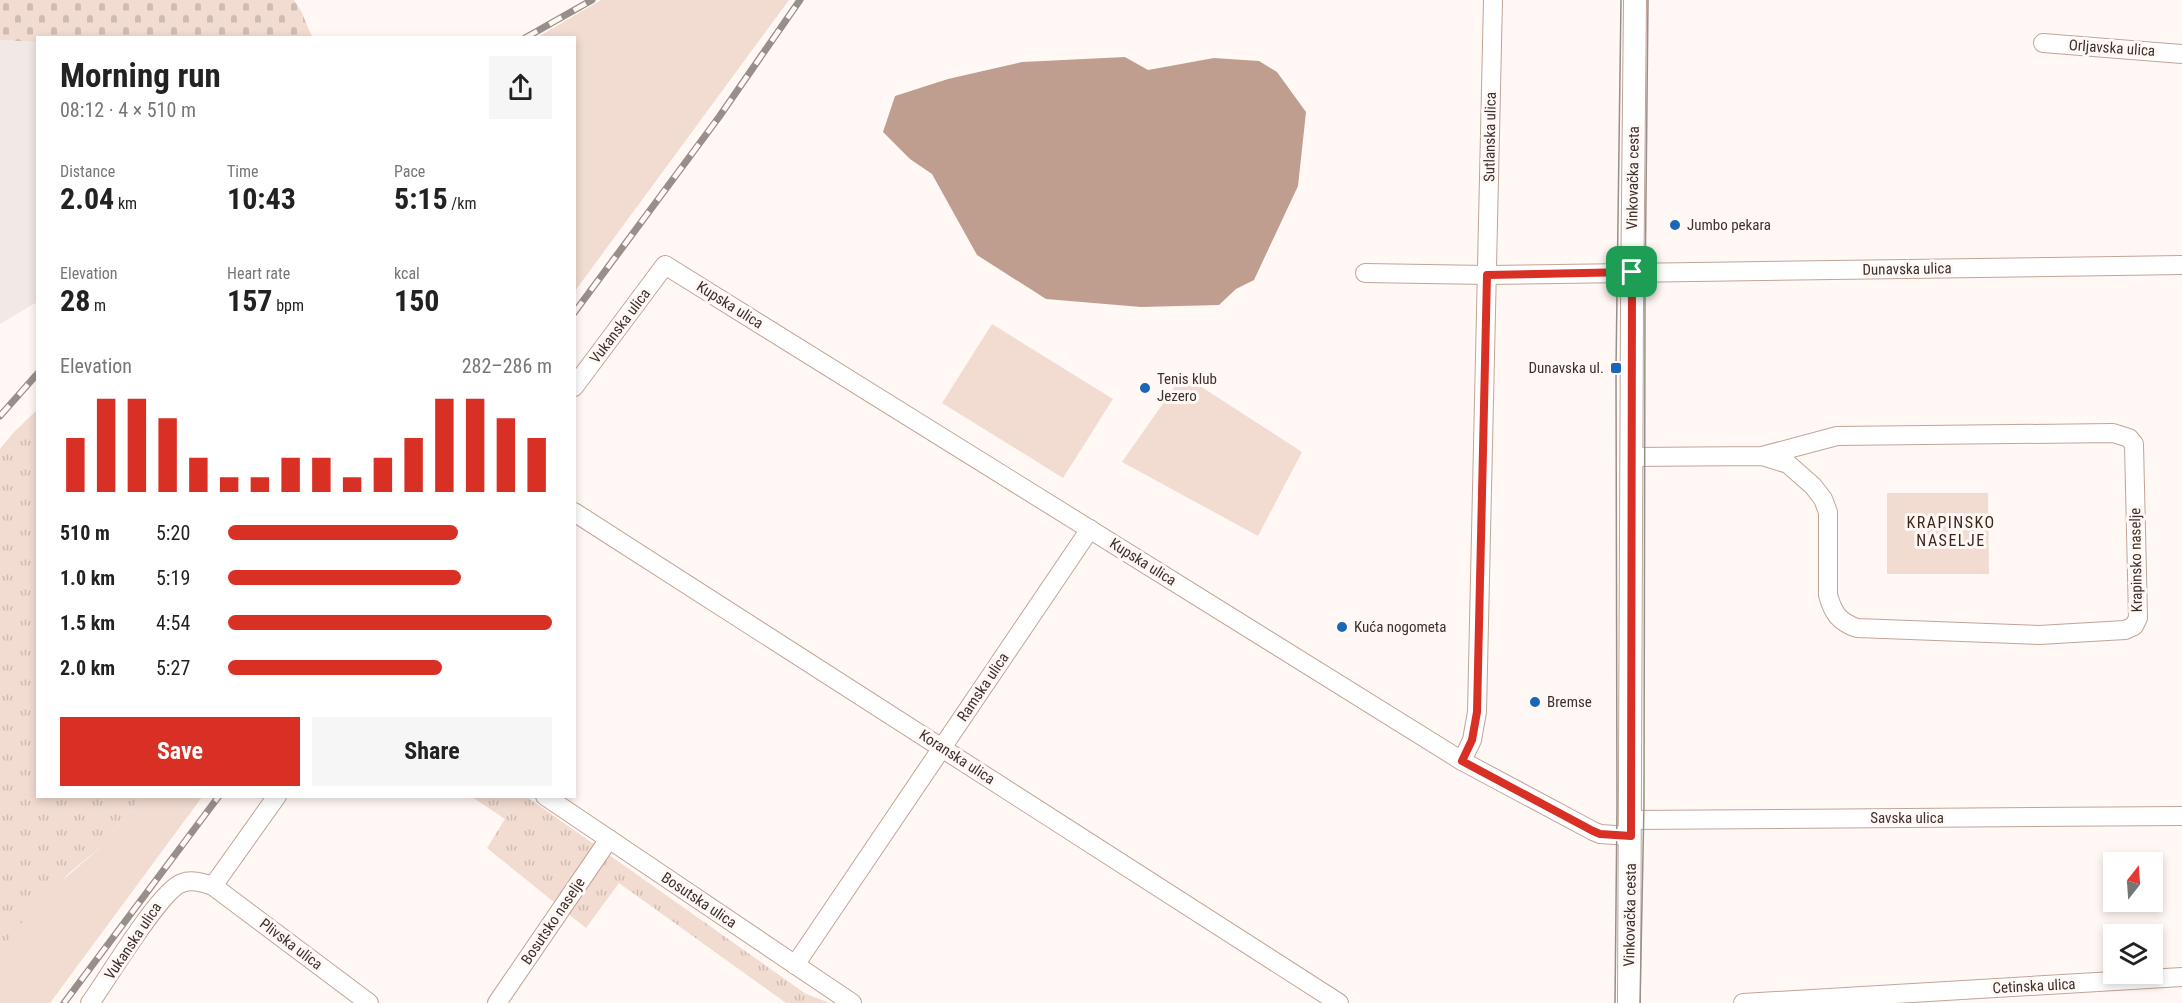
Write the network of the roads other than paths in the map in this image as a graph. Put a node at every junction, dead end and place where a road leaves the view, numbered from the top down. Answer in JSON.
{"nodes":[{"id":1,"x":1493,"y":0,"type":"edge"},
{"id":2,"x":1635,"y":0,"type":"edge"},
{"id":3,"x":2043,"y":43,"type":"dead end"},
{"id":4,"x":2182,"y":54,"type":"edge"},
{"id":5,"x":665,"y":265,"type":"joint"},
{"id":6,"x":2182,"y":265,"type":"edge"},
{"id":7,"x":1632,"y":272,"type":"junction"},
{"id":8,"x":1365,"y":273,"type":"dead end"},
{"id":9,"x":1487,"y":275,"type":"junction"},
{"id":10,"x":576,"y":384,"type":"edge"},
{"id":11,"x":1815,"y":441,"type":"junction"},
{"id":12,"x":1762,"y":456,"type":"junction"},
{"id":13,"x":1631,"y":457,"type":"junction"},
{"id":14,"x":1808,"y":480,"type":"junction"},
{"id":15,"x":576,"y":513,"type":"edge"},
{"id":16,"x":1090,"y":529,"type":"junction"},
{"id":17,"x":942,"y":748,"type":"junction"},
{"id":18,"x":1462,"y":761,"type":"junction"},
{"id":19,"x":275,"y":798,"type":"edge"},
{"id":20,"x":548,"y":798,"type":"edge"},
{"id":21,"x":2182,"y":816,"type":"edge"},
{"id":22,"x":1631,"y":828,"type":"junction"},
{"id":23,"x":609,"y":839,"type":"junction"},
{"id":24,"x":213,"y":886,"type":"junction"},
{"id":25,"x":795,"y":965,"type":"junction"},
{"id":26,"x":2182,"y":977,"type":"edge"},
{"id":27,"x":840,"y":1000,"type":"edge"},
{"id":28,"x":90,"y":1003,"type":"edge"},
{"id":29,"x":369,"y":1003,"type":"edge"},
{"id":30,"x":497,"y":1003,"type":"edge"},
{"id":31,"x":1339,"y":1003,"type":"edge"},
{"id":32,"x":1629,"y":1003,"type":"edge"},
{"id":33,"x":1743,"y":1003,"type":"edge"}],
"edges":[{"from":1,"to":9,"type":"street","name":"Sutlanska ulica"},
{"from":2,"to":7,"type":"main road","name":"Vinkovačka cesta"},
{"from":3,"to":4,"type":"street","name":"Orljavska ulica"},
{"from":5,"to":10,"type":"street","name":"Vukanska ulica"},
{"from":5,"to":16,"type":"street","name":"Kupska ulica"},
{"from":6,"to":7,"type":"street","name":"Dunavska ulica"},
{"from":7,"to":9,"type":"street"},
{"from":7,"to":13,"type":"main road","name":"Vinkovačka cesta"},
{"from":8,"to":9,"type":"street"},
{"from":9,"to":18,"type":"street","name":"Sutlanska ulica"},
{"from":11,"to":12,"type":"street","name":"Krapinsko naselje"},
{"from":11,"to":14,"type":"street"},
{"from":11,"to":14,"type":"street","name":"Krapinsko naselje"},
{"from":12,"to":13,"type":"street","name":"Krapinsko naselje"},
{"from":12,"to":14,"type":"street","name":"Krapinsko naselje"},
{"from":13,"to":22,"type":"main road","name":"Vinkovačka cesta"},
{"from":15,"to":17,"type":"street","name":"Koranska ulica"},
{"from":16,"to":17,"type":"street","name":"Ramska ulica"},
{"from":16,"to":18,"type":"street","name":"Kupska ulica"},
{"from":17,"to":25,"type":"street","name":"Ramska ulica"},
{"from":17,"to":31,"type":"street","name":"Koranska ulica"},
{"from":18,"to":22,"type":"street","name":"Kupska ulica"},
{"from":19,"to":24,"type":"street"},
{"from":20,"to":23,"type":"street","name":"Bosutska ulica"},
{"from":21,"to":22,"type":"street","name":"Savska ulica"},
{"from":22,"to":32,"type":"main road","name":"Vinkovačka cesta"},
{"from":23,"to":25,"type":"street","name":"Bosutska ulica"},
{"from":23,"to":30,"type":"street","name":"Bosutsko naselje"},
{"from":24,"to":28,"type":"street","name":"Vukanska ulica"},
{"from":24,"to":29,"type":"street","name":"Plivska ulica"},
{"from":25,"to":27,"type":"street","name":"Bosutska ulica"},
{"from":26,"to":33,"type":"street","name":"Cetinska ulica"}]}
